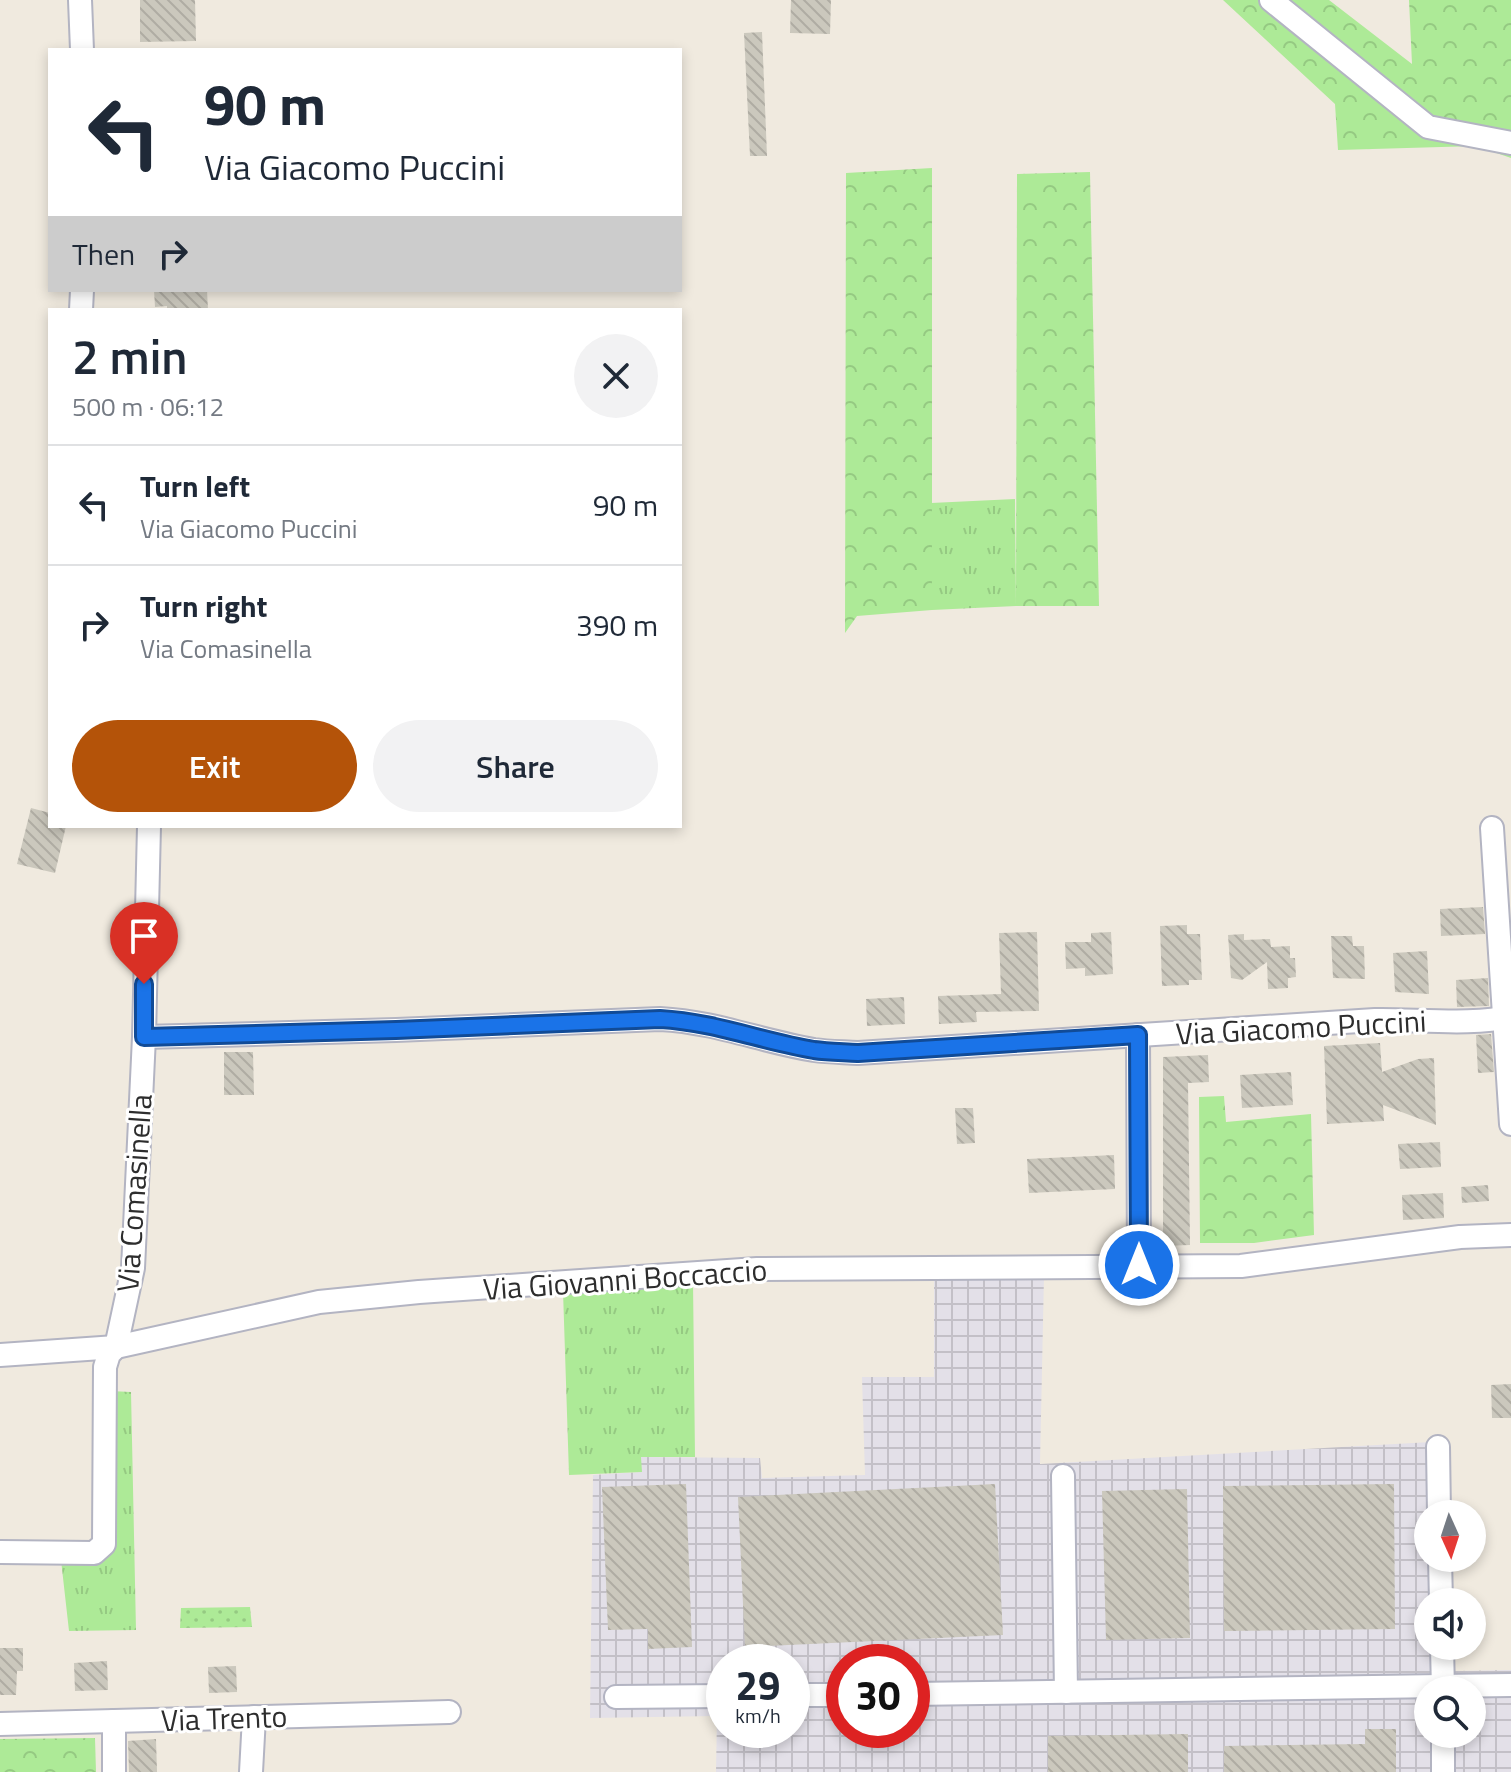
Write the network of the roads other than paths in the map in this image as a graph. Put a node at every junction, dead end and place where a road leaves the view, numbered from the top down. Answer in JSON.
{"nodes":[{"id":1,"x":80,"y":0,"type":"edge"},
{"id":2,"x":1271,"y":0,"type":"edge"},
{"id":3,"x":82,"y":48,"type":"edge"},
{"id":4,"x":1511,"y":143,"type":"edge"},
{"id":5,"x":149,"y":828,"type":"edge"},
{"id":6,"x":1492,"y":828,"type":"dead end"},
{"id":7,"x":1506,"y":954,"type":"edge"},
{"id":8,"x":1507,"y":1017,"type":"edge"},
{"id":9,"x":1138,"y":1035,"type":"junction"},
{"id":10,"x":144,"y":1037,"type":"junction"},
{"id":11,"x":1511,"y":1124,"type":"edge"},
{"id":12,"x":1511,"y":1235,"type":"edge"},
{"id":13,"x":1139,"y":1265,"type":"junction"},
{"id":14,"x":116,"y":1347,"type":"junction"},
{"id":15,"x":0,"y":1355,"type":"edge"},
{"id":16,"x":1438,"y":1447,"type":"dead end"},
{"id":17,"x":1063,"y":1476,"type":"dead end"},
{"id":18,"x":1439,"y":1500,"type":"edge"},
{"id":19,"x":0,"y":1552,"type":"edge"},
{"id":20,"x":1511,"y":1685,"type":"edge"},
{"id":21,"x":1486,"y":1686,"type":"edge"},
{"id":22,"x":1414,"y":1688,"type":"edge"},
{"id":23,"x":1066,"y":1692,"type":"junction"},
{"id":24,"x":930,"y":1694,"type":"edge"},
{"id":25,"x":706,"y":1696,"type":"edge"},
{"id":26,"x":616,"y":1697,"type":"dead end"},
{"id":27,"x":449,"y":1712,"type":"dead end"},
{"id":28,"x":254,"y":1717,"type":"junction"},
{"id":29,"x":114,"y":1721,"type":"junction"},
{"id":30,"x":0,"y":1724,"type":"edge"},
{"id":31,"x":1443,"y":1748,"type":"edge"},
{"id":32,"x":114,"y":1772,"type":"edge"},
{"id":33,"x":251,"y":1772,"type":"edge"},
{"id":34,"x":1443,"y":1772,"type":"edge"}],
"edges":[{"from":1,"to":3,"type":"street"},
{"from":2,"to":4,"type":"street"},
{"from":5,"to":10,"type":"street","name":"Via Comasinella"},
{"from":6,"to":7,"type":"street"},
{"from":7,"to":8,"type":"street"},
{"from":8,"to":9,"type":"street","name":"Via Giacomo Puccini"},
{"from":8,"to":11,"type":"street"},
{"from":9,"to":10,"type":"street","name":"Via Giacomo Puccini"},
{"from":9,"to":13,"type":"street"},
{"from":10,"to":14,"type":"street","name":"Via Comasinella"},
{"from":12,"to":13,"type":"street","name":"Via Giovanni Boccaccio"},
{"from":13,"to":14,"type":"street","name":"Via Giovanni Boccaccio"},
{"from":14,"to":15,"type":"street","name":"Via Giovanni Boccaccio"},
{"from":14,"to":19,"type":"street","name":"Via Comasinella"},
{"from":16,"to":18,"type":"street"},
{"from":17,"to":23,"type":"street"},
{"from":20,"to":21,"type":"street"},
{"from":22,"to":23,"type":"street"},
{"from":23,"to":24,"type":"street"},
{"from":25,"to":26,"type":"street"},
{"from":27,"to":28,"type":"street","name":"Via Trento"},
{"from":28,"to":29,"type":"street","name":"Via Trento"},
{"from":28,"to":33,"type":"street"},
{"from":29,"to":30,"type":"street","name":"Via Trento"},
{"from":29,"to":32,"type":"street"},
{"from":31,"to":34,"type":"street"}]}
